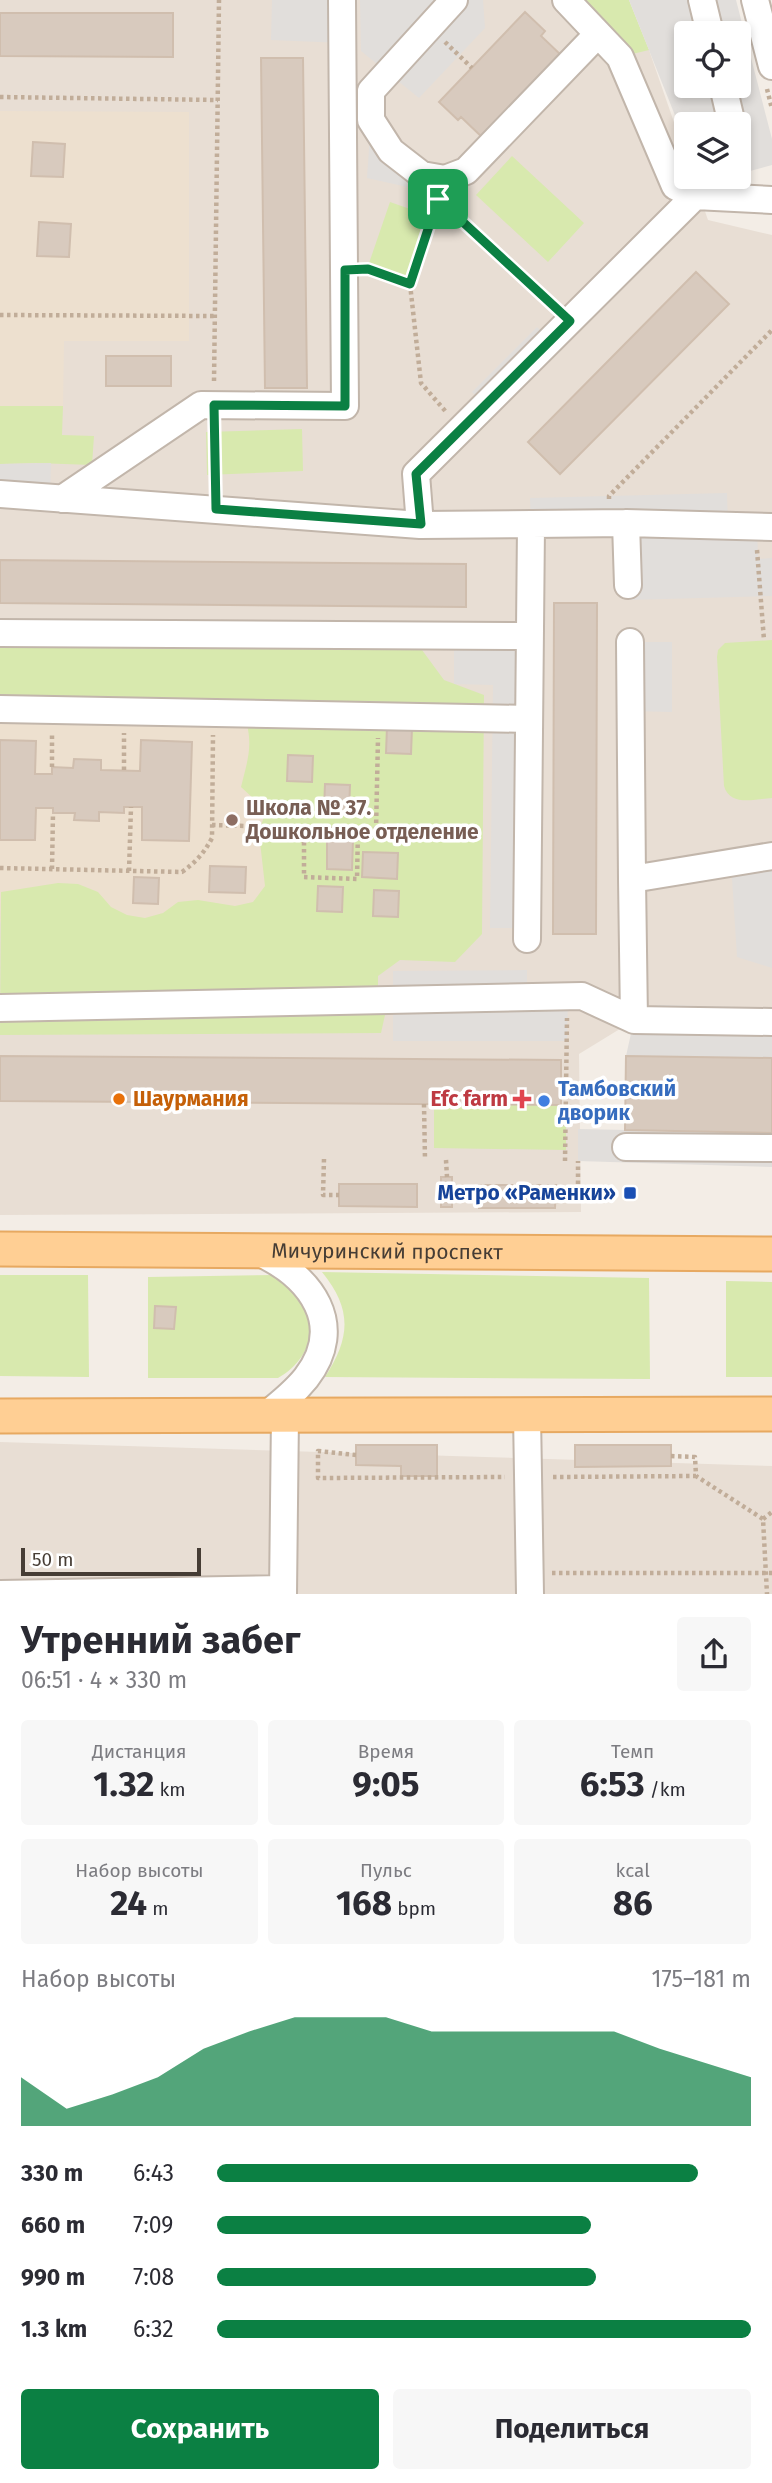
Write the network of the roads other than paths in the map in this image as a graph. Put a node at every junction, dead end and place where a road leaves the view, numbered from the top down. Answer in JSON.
{"nodes":[{"id":1,"x":342,"y":0,"type":"edge"},
{"id":2,"x":454,"y":0,"type":"edge"},
{"id":3,"x":566,"y":0,"type":"edge"},
{"id":4,"x":702,"y":0,"type":"edge"},
{"id":5,"x":755,"y":0,"type":"edge"},
{"id":6,"x":707,"y":21,"type":"edge"},
{"id":7,"x":598,"y":34,"type":"junction"},
{"id":8,"x":772,"y":66,"type":"edge"},
{"id":9,"x":695,"y":196,"type":"junction"},
{"id":10,"x":772,"y":200,"type":"edge"},
{"id":11,"x":0,"y":494,"type":"edge"},
{"id":12,"x":62,"y":499,"type":"junction"},
{"id":13,"x":421,"y":524,"type":"junction"},
{"id":14,"x":618,"y":524,"type":"junction"},
{"id":15,"x":531,"y":526,"type":"junction"},
{"id":16,"x":764,"y":527,"type":"edge"},
{"id":17,"x":628,"y":585,"type":"dead end"},
{"id":18,"x":0,"y":633,"type":"edge"},
{"id":19,"x":529,"y":636,"type":"junction"},
{"id":20,"x":630,"y":642,"type":"dead end"},
{"id":21,"x":0,"y":709,"type":"edge"},
{"id":22,"x":528,"y":719,"type":"junction"},
{"id":23,"x":772,"y":856,"type":"edge"},
{"id":24,"x":632,"y":879,"type":"junction"},
{"id":25,"x":527,"y":939,"type":"dead end"},
{"id":26,"x":0,"y":1008,"type":"edge"},
{"id":27,"x":634,"y":1020,"type":"junction"},
{"id":28,"x":772,"y":1022,"type":"edge"},
{"id":29,"x":626,"y":1147,"type":"dead end"},
{"id":30,"x":772,"y":1148,"type":"edge"},
{"id":31,"x":0,"y":1249,"type":"edge"},
{"id":32,"x":260,"y":1253,"type":"junction"},
{"id":33,"x":772,"y":1254,"type":"edge"},
{"id":34,"x":772,"y":1414,"type":"edge"},
{"id":35,"x":275,"y":1415,"type":"junction"},
{"id":36,"x":527,"y":1415,"type":"junction"},
{"id":37,"x":0,"y":1416,"type":"edge"},
{"id":38,"x":530,"y":1583,"type":"edge"},
{"id":39,"x":283,"y":1592,"type":"edge"},
{"id":40,"x":0,"y":1594,"type":"edge"}],
"edges":[{"from":1,"to":12,"type":"street"},
{"from":2,"to":7,"type":"street"},
{"from":3,"to":7,"type":"street"},
{"from":4,"to":6,"type":"street"},
{"from":5,"to":8,"type":"street"},
{"from":7,"to":9,"type":"street"},
{"from":9,"to":10,"type":"street"},
{"from":9,"to":13,"type":"street"},
{"from":11,"to":12,"type":"street"},
{"from":12,"to":13,"type":"street"},
{"from":13,"to":15,"type":"street"},
{"from":14,"to":15,"type":"street"},
{"from":14,"to":16,"type":"street"},
{"from":14,"to":17,"type":"street"},
{"from":15,"to":19,"type":"street"},
{"from":18,"to":19,"type":"street"},
{"from":19,"to":22,"type":"street"},
{"from":20,"to":24,"type":"street"},
{"from":21,"to":22,"type":"street"},
{"from":22,"to":25,"type":"street"},
{"from":23,"to":24,"type":"street"},
{"from":24,"to":27,"type":"street"},
{"from":26,"to":27,"type":"street"},
{"from":27,"to":28,"type":"street"},
{"from":29,"to":30,"type":"street"},
{"from":31,"to":32,"type":"main road","name":"Мичуринский проспект"},
{"from":32,"to":33,"type":"main road","name":"Мичуринский проспект"},
{"from":32,"to":35,"type":"street"},
{"from":34,"to":36,"type":"main road"},
{"from":35,"to":36,"type":"main road"},
{"from":35,"to":37,"type":"main road"},
{"from":35,"to":39,"type":"street"},
{"from":36,"to":38,"type":"street"},
{"from":39,"to":40,"type":"street"}]}
